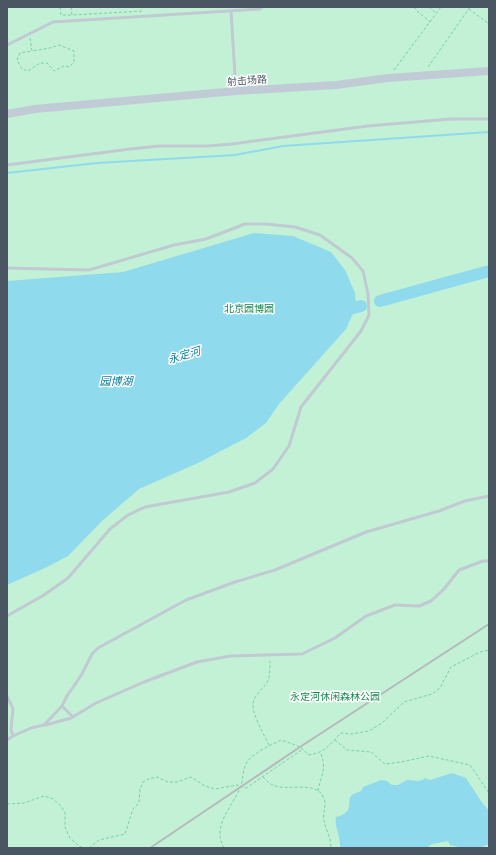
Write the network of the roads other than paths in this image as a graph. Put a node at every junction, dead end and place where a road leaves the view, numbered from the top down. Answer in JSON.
{"nodes":[{"id":1,"x":262,"y":7,"type":"edge"},
{"id":2,"x":231,"y":11,"type":"junction"},
{"id":3,"x":7,"y":45,"type":"edge"},
{"id":4,"x":489,"y":72,"type":"edge"},
{"id":5,"x":236,"y":91,"type":"junction"},
{"id":6,"x":7,"y":114,"type":"edge"},
{"id":7,"x":489,"y":118,"type":"edge"},
{"id":8,"x":7,"y":165,"type":"edge"},
{"id":9,"x":7,"y":268,"type":"edge"},
{"id":10,"x":489,"y":496,"type":"edge"},
{"id":11,"x":489,"y":561,"type":"edge"},
{"id":12,"x":7,"y":616,"type":"edge"},
{"id":13,"x":7,"y":696,"type":"edge"},
{"id":14,"x":62,"y":706,"type":"junction"},
{"id":15,"x":73,"y":717,"type":"junction"},
{"id":16,"x":44,"y":725,"type":"junction"},
{"id":17,"x":13,"y":736,"type":"junction"},
{"id":18,"x":7,"y":740,"type":"edge"}],
"edges":[{"from":1,"to":2,"type":"lane"},
{"from":2,"to":3,"type":"lane"},
{"from":2,"to":5,"type":"lane"},
{"from":4,"to":5,"type":"street","name":"射击场路"},
{"from":5,"to":6,"type":"street","name":"射击场路"},
{"from":7,"to":8,"type":"lane"},
{"from":9,"to":12,"type":"lane"},
{"from":10,"to":14,"type":"lane"},
{"from":11,"to":15,"type":"lane"},
{"from":13,"to":17,"type":"lane"},
{"from":14,"to":15,"type":"lane"},
{"from":14,"to":16,"type":"lane"},
{"from":15,"to":16,"type":"lane"},
{"from":16,"to":17,"type":"lane"},
{"from":17,"to":18,"type":"lane"}]}
